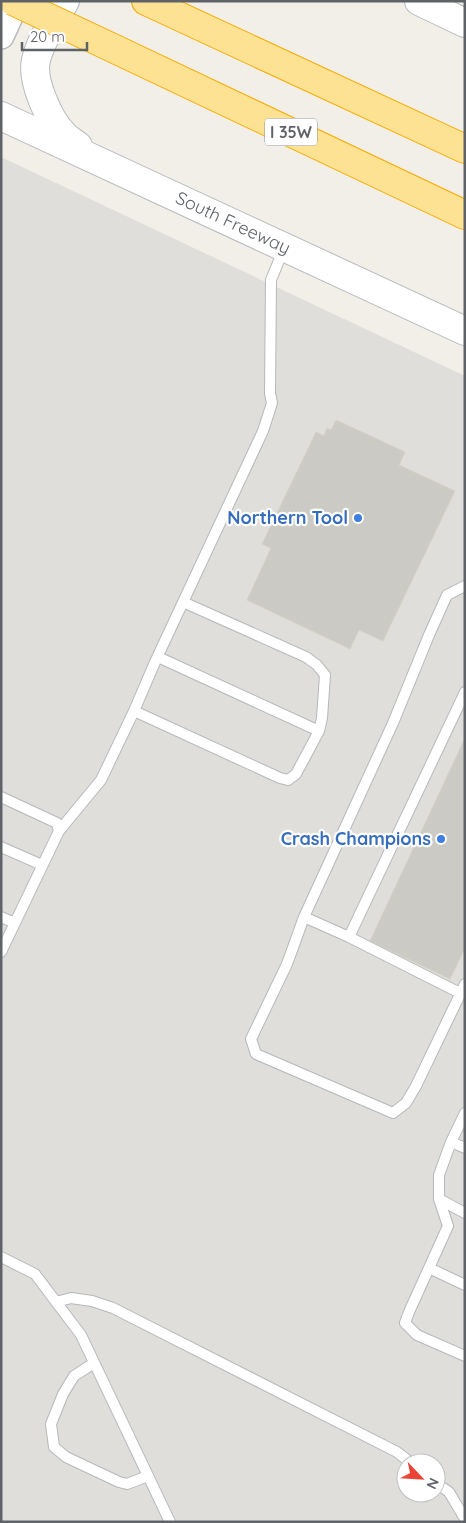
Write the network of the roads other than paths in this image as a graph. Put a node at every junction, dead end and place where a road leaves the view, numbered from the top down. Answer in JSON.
{"nodes":[{"id":1,"x":13,"y":1,"type":"edge"},
{"id":2,"x":17,"y":1,"type":"edge"},
{"id":3,"x":65,"y":1,"type":"edge"},
{"id":4,"x":146,"y":1,"type":"edge"},
{"id":5,"x":419,"y":1,"type":"edge"},
{"id":6,"x":453,"y":15,"type":"edge"},
{"id":7,"x":1,"y":36,"type":"edge"},
{"id":8,"x":1,"y":116,"type":"edge"},
{"id":9,"x":465,"y":149,"type":"edge"},
{"id":10,"x":100,"y":162,"type":"junction"},
{"id":11,"x":465,"y":215,"type":"edge"},
{"id":12,"x":285,"y":247,"type":"junction"},
{"id":13,"x":465,"y":330,"type":"edge"},
{"id":14,"x":465,"y":586,"type":"edge"},
{"id":15,"x":183,"y":602,"type":"junction"},
{"id":16,"x":158,"y":657,"type":"junction"},
{"id":17,"x":465,"y":692,"type":"edge"},
{"id":18,"x":134,"y":711,"type":"junction"},
{"id":19,"x":320,"y":731,"type":"junction"},
{"id":20,"x":1,"y":797,"type":"edge"},
{"id":21,"x":58,"y":831,"type":"junction"},
{"id":22,"x":1,"y":847,"type":"edge"},
{"id":23,"x":42,"y":865,"type":"junction"},
{"id":24,"x":1,"y":917,"type":"edge"},
{"id":25,"x":304,"y":918,"type":"junction"},
{"id":26,"x":15,"y":923,"type":"junction"},
{"id":27,"x":349,"y":937,"type":"junction"},
{"id":28,"x":1,"y":952,"type":"edge"},
{"id":29,"x":462,"y":988,"type":"edge"},
{"id":30,"x":465,"y":1113,"type":"edge"},
{"id":31,"x":451,"y":1142,"type":"junction"},
{"id":32,"x":465,"y":1148,"type":"edge"},
{"id":33,"x":439,"y":1199,"type":"junction"},
{"id":34,"x":465,"y":1213,"type":"edge"},
{"id":35,"x":1,"y":1257,"type":"edge"},
{"id":36,"x":429,"y":1268,"type":"junction"},
{"id":37,"x":465,"y":1285,"type":"edge"},
{"id":38,"x":56,"y":1302,"type":"junction"},
{"id":39,"x":465,"y":1356,"type":"edge"},
{"id":40,"x":94,"y":1363,"type":"junction"},
{"id":41,"x":398,"y":1453,"type":"edge"},
{"id":42,"x":148,"y":1476,"type":"junction"},
{"id":43,"x":446,"y":1490,"type":"edge"},
{"id":44,"x":465,"y":1519,"type":"edge"},
{"id":45,"x":170,"y":1522,"type":"edge"}],
"edges":[{"from":1,"to":11,"type":"highway","number":"I 35W","bridge":true},
{"from":2,"to":7,"type":"street"},
{"from":3,"to":10,"type":"main road"},
{"from":4,"to":9,"type":"highway"},
{"from":5,"to":6,"type":"main road"},
{"from":8,"to":10,"type":"main road","name":"South Freeway"},
{"from":10,"to":12,"type":"main road","name":"South Freeway"},
{"from":12,"to":13,"type":"main road","name":"South Freeway"},
{"from":12,"to":15,"type":"lane"},
{"from":14,"to":25,"type":"lane"},
{"from":15,"to":16,"type":"lane"},
{"from":15,"to":19,"type":"lane"},
{"from":16,"to":18,"type":"lane"},
{"from":16,"to":19,"type":"lane"},
{"from":17,"to":27,"type":"lane"},
{"from":18,"to":19,"type":"lane"},
{"from":18,"to":21,"type":"lane"},
{"from":20,"to":21,"type":"lane"},
{"from":21,"to":23,"type":"lane"},
{"from":22,"to":23,"type":"lane"},
{"from":23,"to":26,"type":"lane"},
{"from":24,"to":26,"type":"lane"},
{"from":25,"to":27,"type":"lane"},
{"from":25,"to":29,"type":"lane"},
{"from":26,"to":28,"type":"lane"},
{"from":27,"to":29,"type":"lane"},
{"from":30,"to":31,"type":"lane"},
{"from":31,"to":32,"type":"lane"},
{"from":31,"to":33,"type":"lane"},
{"from":33,"to":34,"type":"lane"},
{"from":33,"to":36,"type":"lane"},
{"from":35,"to":38,"type":"lane"},
{"from":36,"to":37,"type":"lane"},
{"from":36,"to":39,"type":"lane"},
{"from":38,"to":40,"type":"lane"},
{"from":38,"to":41,"type":"lane"},
{"from":40,"to":42,"type":"lane"},
{"from":40,"to":42,"type":"lane"},
{"from":42,"to":45,"type":"lane"},
{"from":43,"to":44,"type":"lane"}]}
